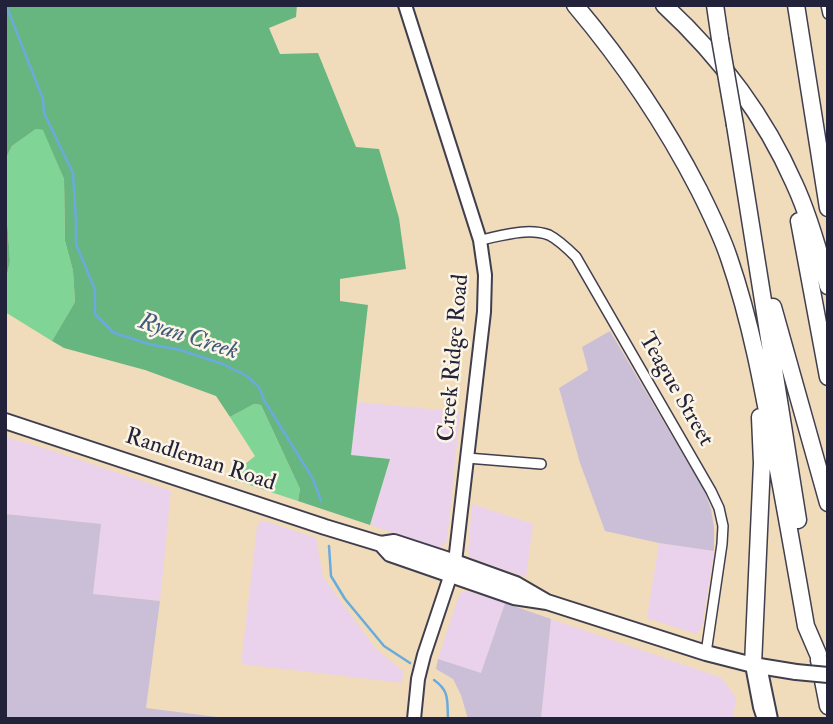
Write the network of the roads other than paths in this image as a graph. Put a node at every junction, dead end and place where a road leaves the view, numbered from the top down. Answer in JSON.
{"nodes":[{"id":1,"x":405,"y":5,"type":"edge"},
{"id":2,"x":575,"y":5,"type":"edge"},
{"id":3,"x":664,"y":5,"type":"edge"},
{"id":4,"x":715,"y":5,"type":"edge"},
{"id":5,"x":796,"y":5,"type":"edge"},
{"id":6,"x":826,"y":5,"type":"edge"},
{"id":7,"x":828,"y":14,"type":"edge"},
{"id":8,"x":811,"y":97,"type":"junction"},
{"id":9,"x":784,"y":164,"type":"junction"},
{"id":10,"x":828,"y":173,"type":"edge"},
{"id":11,"x":748,"y":202,"type":"junction"},
{"id":12,"x":828,"y":208,"type":"edge"},
{"id":13,"x":480,"y":240,"type":"junction"},
{"id":14,"x":828,"y":286,"type":"edge"},
{"id":15,"x":755,"y":348,"type":"junction"},
{"id":16,"x":828,"y":377,"type":"edge"},
{"id":17,"x":5,"y":421,"type":"edge"},
{"id":18,"x":467,"y":458,"type":"junction"},
{"id":19,"x":541,"y":464,"type":"dead end"},
{"id":20,"x":828,"y":503,"type":"edge"},
{"id":21,"x":453,"y":568,"type":"junction"},
{"id":22,"x":706,"y":653,"type":"junction"},
{"id":23,"x":818,"y":654,"type":"junction"},
{"id":24,"x":757,"y":665,"type":"junction"},
{"id":25,"x":828,"y":675,"type":"edge"},
{"id":26,"x":828,"y":706,"type":"edge"},
{"id":27,"x":761,"y":715,"type":"edge"},
{"id":28,"x":414,"y":719,"type":"edge"},
{"id":29,"x":772,"y":719,"type":"edge"}],
"edges":[{"from":1,"to":13,"type":"main road","name":"Creek Ridge Road"},
{"from":2,"to":15,"type":"highway"},
{"from":3,"to":9,"type":"highway"},
{"from":4,"to":11,"type":"highway","bridge":true},
{"from":5,"to":8,"type":"highway"},
{"from":6,"to":7,"type":"street"},
{"from":8,"to":10,"type":"highway"},
{"from":8,"to":12,"type":"highway"},
{"from":9,"to":14,"type":"highway"},
{"from":9,"to":16,"type":"highway"},
{"from":11,"to":20,"type":"highway"},
{"from":11,"to":23,"type":"highway"},
{"from":13,"to":18,"type":"main road","name":"Creek Ridge Road"},
{"from":13,"to":22,"type":"street","name":"Teague Street"},
{"from":15,"to":23,"type":"highway"},
{"from":15,"to":24,"type":"highway"},
{"from":17,"to":21,"type":"main road","name":"Randleman Road"},
{"from":18,"to":19,"type":"street"},
{"from":18,"to":21,"type":"main road","name":"Creek Ridge Road"},
{"from":21,"to":22,"type":"main road","name":"Randleman Road"},
{"from":21,"to":28,"type":"main road","name":"Creek Ridge Road"},
{"from":22,"to":24,"type":"main road","name":"Randleman Road"},
{"from":23,"to":26,"type":"highway"},
{"from":24,"to":25,"type":"main road","name":"Randleman Road","bridge":true},
{"from":24,"to":27,"type":"main road"},
{"from":24,"to":29,"type":"street"}]}
